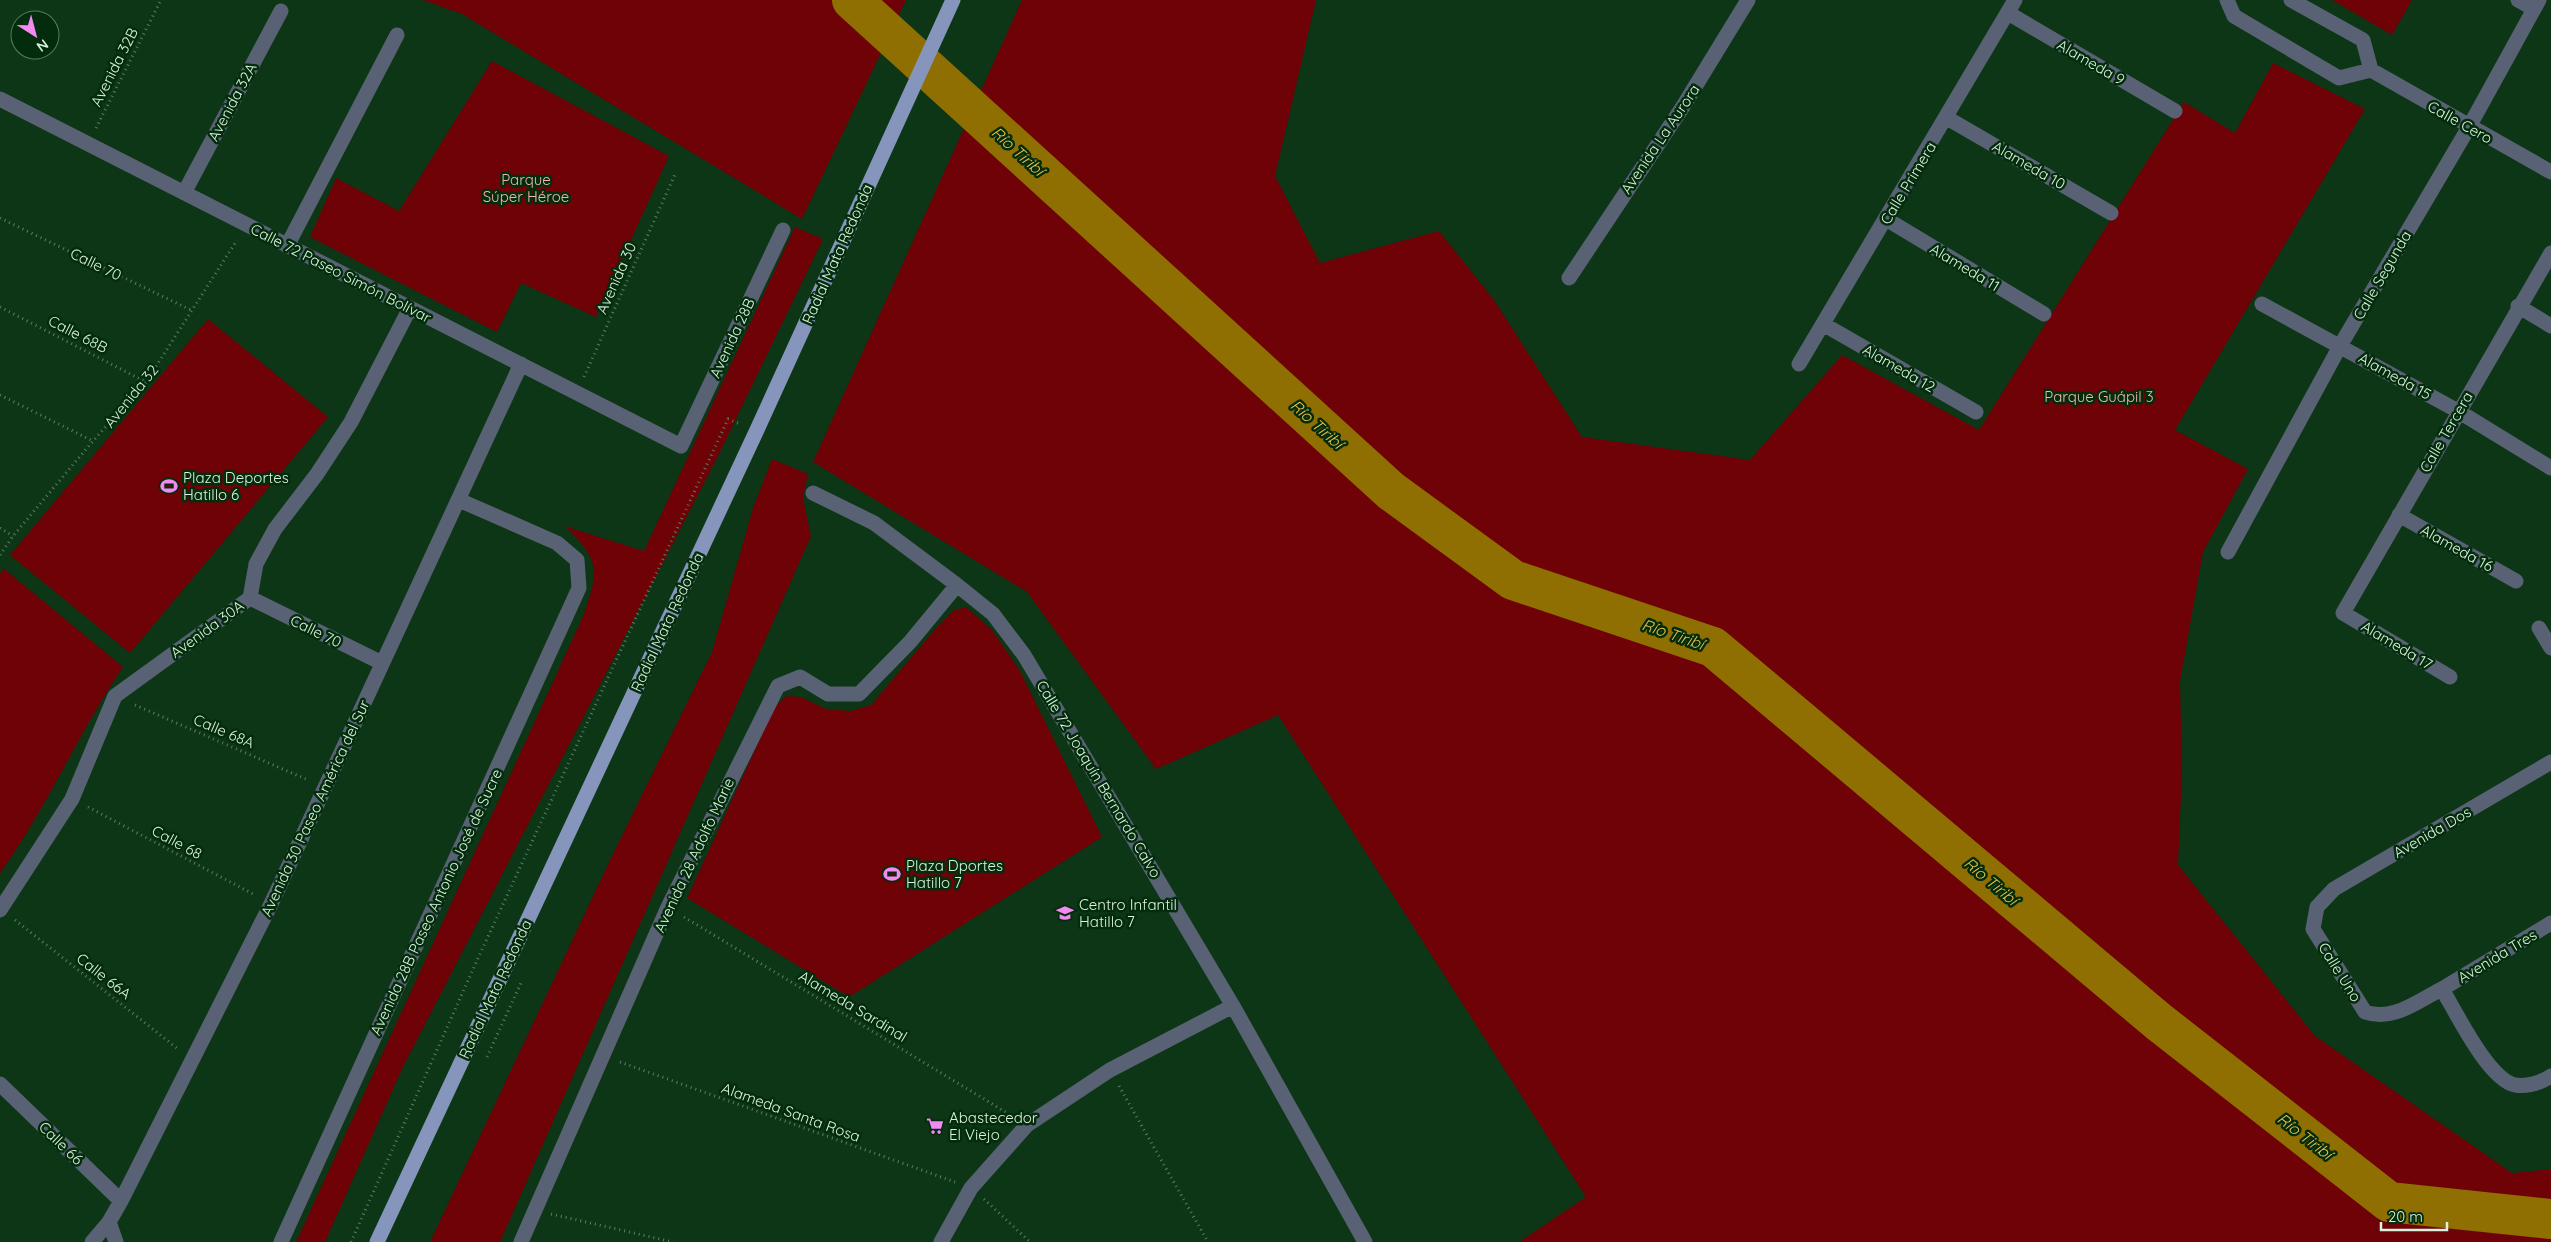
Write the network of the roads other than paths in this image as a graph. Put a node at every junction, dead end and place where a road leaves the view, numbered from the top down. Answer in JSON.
{"nodes":[{"id":1,"x":953,"y":0,"type":"edge"},
{"id":2,"x":1748,"y":0,"type":"edge"},
{"id":3,"x":2227,"y":0,"type":"edge"},
{"id":4,"x":2291,"y":0,"type":"edge"},
{"id":5,"x":2518,"y":0,"type":"edge"},
{"id":6,"x":2537,"y":5,"type":"edge"},
{"id":7,"x":2012,"y":6,"type":"edge"},
{"id":8,"x":281,"y":11,"type":"dead end"},
{"id":9,"x":397,"y":35,"type":"dead end"},
{"id":10,"x":2371,"y":70,"type":"junction"},
{"id":11,"x":0,"y":99,"type":"edge"},
{"id":12,"x":2174,"y":111,"type":"dead end"},
{"id":13,"x":1947,"y":118,"type":"junction"},
{"id":14,"x":2469,"y":127,"type":"junction"},
{"id":15,"x":2551,"y":172,"type":"edge"},
{"id":16,"x":184,"y":193,"type":"junction"},
{"id":17,"x":2111,"y":213,"type":"dead end"},
{"id":18,"x":1886,"y":219,"type":"junction"},
{"id":19,"x":783,"y":230,"type":"dead end"},
{"id":20,"x":287,"y":246,"type":"junction"},
{"id":21,"x":2551,"y":253,"type":"edge"},
{"id":22,"x":1569,"y":278,"type":"dead end"},
{"id":23,"x":2262,"y":304,"type":"dead end"},
{"id":24,"x":2518,"y":306,"type":"junction"},
{"id":25,"x":410,"y":308,"type":"junction"},
{"id":26,"x":2044,"y":314,"type":"dead end"},
{"id":27,"x":1823,"y":324,"type":"junction"},
{"id":28,"x":2551,"y":326,"type":"edge"},
{"id":29,"x":2340,"y":346,"type":"junction"},
{"id":30,"x":521,"y":364,"type":"junction"},
{"id":31,"x":1799,"y":364,"type":"dead end"},
{"id":32,"x":2458,"y":411,"type":"junction"},
{"id":33,"x":1976,"y":412,"type":"dead end"},
{"id":34,"x":681,"y":446,"type":"joint"},
{"id":35,"x":2551,"y":468,"type":"edge"},
{"id":36,"x":813,"y":493,"type":"dead end"},
{"id":37,"x":459,"y":500,"type":"junction"},
{"id":38,"x":2398,"y":515,"type":"junction"},
{"id":39,"x":2228,"y":552,"type":"dead end"},
{"id":40,"x":2516,"y":580,"type":"dead end"},
{"id":41,"x":957,"y":584,"type":"junction"},
{"id":42,"x":250,"y":598,"type":"junction"},
{"id":43,"x":2343,"y":613,"type":"joint"},
{"id":44,"x":2539,"y":628,"type":"dead end"},
{"id":45,"x":2551,"y":648,"type":"edge"},
{"id":46,"x":382,"y":663,"type":"junction"},
{"id":47,"x":2450,"y":677,"type":"dead end"},
{"id":48,"x":2551,"y":762,"type":"edge"},
{"id":49,"x":2317,"y":908,"type":"joint"},
{"id":50,"x":0,"y":909,"type":"edge"},
{"id":51,"x":2551,"y":923,"type":"edge"},
{"id":52,"x":2442,"y":989,"type":"junction"},
{"id":53,"x":1233,"y":1006,"type":"junction"},
{"id":54,"x":2551,"y":1076,"type":"edge"},
{"id":55,"x":0,"y":1084,"type":"edge"},
{"id":56,"x":121,"y":1201,"type":"junction"},
{"id":57,"x":109,"y":1222,"type":"junction"},
{"id":58,"x":92,"y":1242,"type":"edge"},
{"id":59,"x":116,"y":1242,"type":"edge"},
{"id":60,"x":281,"y":1242,"type":"edge"},
{"id":61,"x":376,"y":1242,"type":"edge"},
{"id":62,"x":521,"y":1242,"type":"edge"},
{"id":63,"x":941,"y":1242,"type":"edge"},
{"id":64,"x":1365,"y":1242,"type":"edge"}],
"edges":[{"from":1,"to":61,"type":"main road","name":"Radial Mata Redonda"},
{"from":2,"to":22,"type":"street","name":"Avenida La Aurora"},
{"from":3,"to":10,"type":"street"},
{"from":4,"to":10,"type":"street"},
{"from":5,"to":6,"type":"street"},
{"from":6,"to":14,"type":"street","name":"Calle Segunda"},
{"from":7,"to":12,"type":"street","name":"Alameda 9"},
{"from":7,"to":13,"type":"street","name":"Calle Primera"},
{"from":8,"to":16,"type":"street","name":"Avenida 32A"},
{"from":9,"to":20,"type":"street"},
{"from":10,"to":14,"type":"street","name":"Calle Cero"},
{"from":11,"to":16,"type":"street","name":"Calle 72 Paseo Simón Bolívar"},
{"from":13,"to":17,"type":"street","name":"Alameda 10"},
{"from":13,"to":18,"type":"street","name":"Calle Primera"},
{"from":14,"to":15,"type":"street","name":"Calle Cero"},
{"from":14,"to":29,"type":"street","name":"Calle Segunda"},
{"from":16,"to":20,"type":"street","name":"Calle 72 Paseo Simón Bolívar"},
{"from":18,"to":26,"type":"street","name":"Alameda 11"},
{"from":18,"to":27,"type":"street","name":"Calle Primera"},
{"from":19,"to":34,"type":"street","name":"Avenida 28B"},
{"from":20,"to":25,"type":"street","name":"Calle 72 Paseo Simón Bolívar"},
{"from":21,"to":24,"type":"street","name":"Calle Tercera"},
{"from":23,"to":29,"type":"street","name":"Alameda 15"},
{"from":24,"to":28,"type":"street"},
{"from":24,"to":32,"type":"street","name":"Calle Tercera"},
{"from":25,"to":30,"type":"street","name":"Calle 72 Paseo Simón Bolívar"},
{"from":25,"to":42,"type":"street","name":"Avenida 30A"},
{"from":27,"to":31,"type":"street","name":"Calle Primera"},
{"from":27,"to":33,"type":"street","name":"Alameda 12"},
{"from":29,"to":32,"type":"street","name":"Alameda 15"},
{"from":29,"to":39,"type":"street","name":"Calle Segunda"},
{"from":30,"to":34,"type":"street","name":"Calle 72 Paseo Simón Bolívar"},
{"from":30,"to":37,"type":"street","name":"Avenida 30 Paseo América del Sur"},
{"from":32,"to":35,"type":"street","name":"Alameda 15"},
{"from":32,"to":38,"type":"street","name":"Calle Tercera"},
{"from":36,"to":41,"type":"street","name":"Calle 72 Joaquín Bernardo Calvo"},
{"from":37,"to":46,"type":"street","name":"Avenida 30 Paseo América del Sur"},
{"from":37,"to":60,"type":"street","name":"Avenida 28B Paseo Antonio José de Sucre"},
{"from":38,"to":40,"type":"street","name":"Alameda 16"},
{"from":38,"to":43,"type":"street","name":"Calle Tercera"},
{"from":41,"to":53,"type":"street","name":"Calle 72 Joaquín Bernardo Calvo"},
{"from":41,"to":62,"type":"street","name":"Avenida 28 Adolfo Marie"},
{"from":42,"to":46,"type":"street","name":"Calle 70"},
{"from":42,"to":50,"type":"street","name":"Avenida 30A"},
{"from":43,"to":47,"type":"street","name":"Alameda 17"},
{"from":44,"to":45,"type":"street"},
{"from":46,"to":56,"type":"street","name":"Avenida 30 Paseo América del Sur"},
{"from":48,"to":49,"type":"street","name":"Avenida Dos"},
{"from":49,"to":52,"type":"street","name":"Calle Uno"},
{"from":51,"to":52,"type":"street","name":"Avenida Tres"},
{"from":52,"to":54,"type":"street"},
{"from":53,"to":63,"type":"street"},
{"from":53,"to":64,"type":"street","name":"Calle 72 Joaquín Bernardo Calvo"},
{"from":55,"to":56,"type":"street","name":"Calle 66"},
{"from":56,"to":57,"type":"street","name":"Avenida 30 Paseo América del Sur"},
{"from":57,"to":58,"type":"street","name":"Avenida 30 Paseo América del Sur"},
{"from":57,"to":59,"type":"street"}]}
